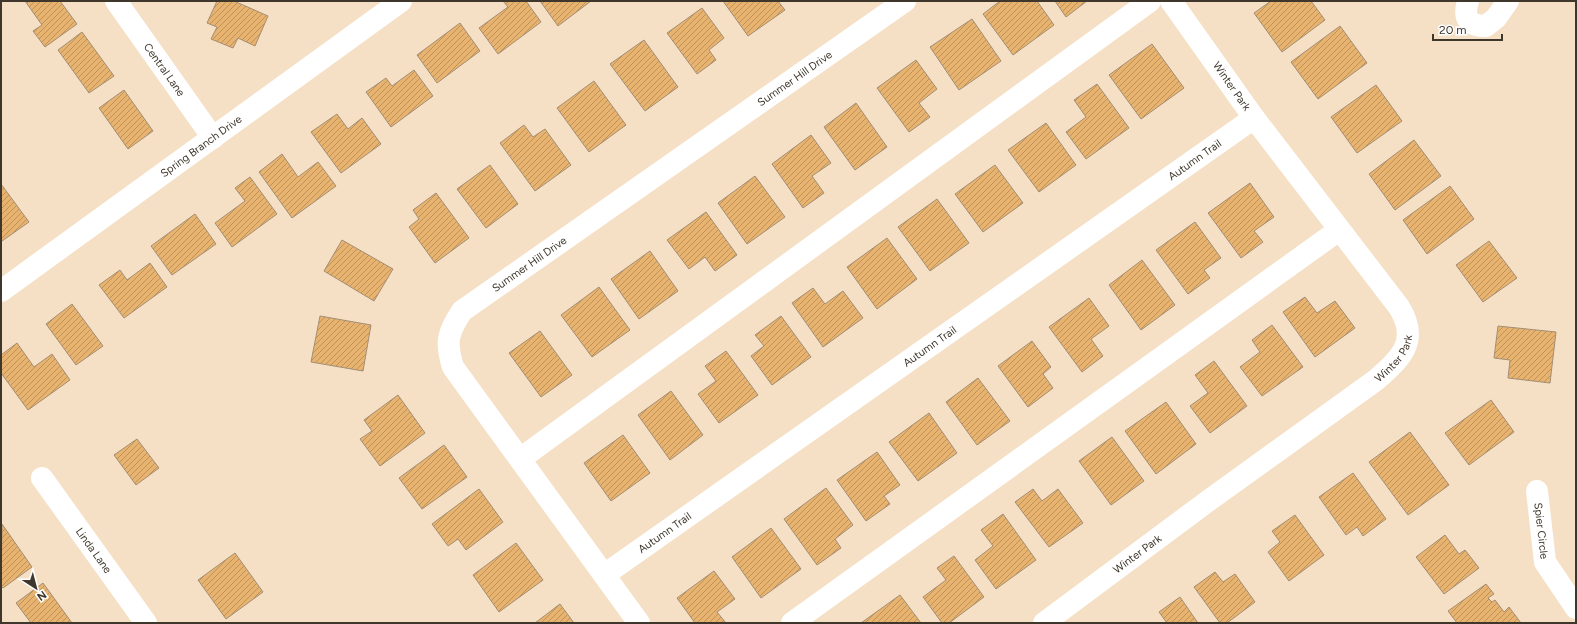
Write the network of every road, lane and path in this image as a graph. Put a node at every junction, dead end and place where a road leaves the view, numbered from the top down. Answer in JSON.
{"nodes":[{"id":1,"x":116,"y":1,"type":"edge"},
{"id":2,"x":401,"y":1,"type":"edge"},
{"id":3,"x":905,"y":1,"type":"edge"},
{"id":4,"x":1150,"y":1,"type":"edge"},
{"id":5,"x":1171,"y":1,"type":"edge"},
{"id":6,"x":1468,"y":1,"type":"edge"},
{"id":7,"x":1508,"y":1,"type":"edge"},
{"id":8,"x":1254,"y":118,"type":"junction"},
{"id":9,"x":213,"y":138,"type":"junction"},
{"id":10,"x":1339,"y":230,"type":"junction"},
{"id":11,"x":1,"y":291,"type":"edge"},
{"id":12,"x":520,"y":459,"type":"junction"},
{"id":13,"x":42,"y":478,"type":"dead end"},
{"id":14,"x":1537,"y":491,"type":"dead end"},
{"id":15,"x":604,"y":575,"type":"junction"},
{"id":16,"x":1576,"y":608,"type":"edge"},
{"id":17,"x":146,"y":623,"type":"edge"},
{"id":18,"x":639,"y":623,"type":"edge"},
{"id":19,"x":792,"y":623,"type":"edge"},
{"id":20,"x":1044,"y":623,"type":"edge"}],
"edges":[{"from":1,"to":9,"type":"street","name":"Central Lane"},
{"from":2,"to":9,"type":"street","name":"Spring Branch Drive"},
{"from":3,"to":12,"type":"street","name":"Summer Hill Drive"},
{"from":4,"to":12,"type":"street"},
{"from":5,"to":8,"type":"street","name":"Winter Park"},
{"from":6,"to":7,"type":"street"},
{"from":8,"to":10,"type":"street","name":"Winter Park"},
{"from":8,"to":15,"type":"street","name":"Autumn Trail"},
{"from":9,"to":11,"type":"street","name":"Spring Branch Drive"},
{"from":10,"to":19,"type":"street"},
{"from":10,"to":20,"type":"street","name":"Winter Park"},
{"from":12,"to":15,"type":"street","name":"Summer Hill Drive"},
{"from":13,"to":17,"type":"street","name":"Linda Lane"},
{"from":14,"to":16,"type":"street","name":"Spier Circle"},
{"from":15,"to":18,"type":"street","name":"Summer Hill Drive"}]}
